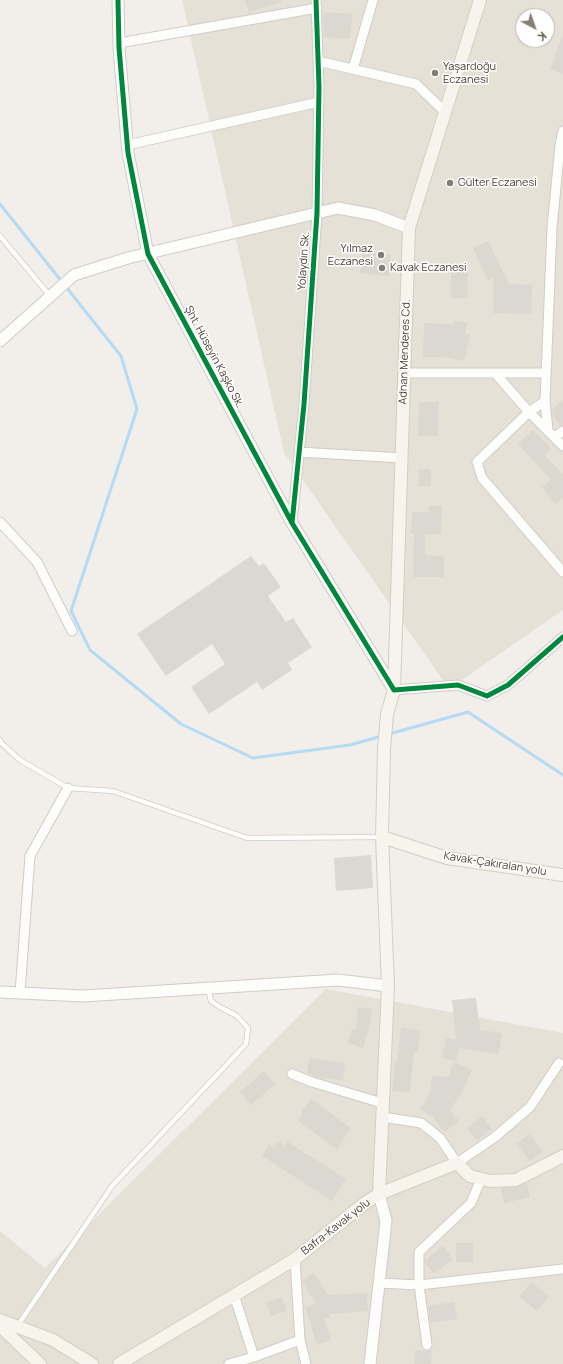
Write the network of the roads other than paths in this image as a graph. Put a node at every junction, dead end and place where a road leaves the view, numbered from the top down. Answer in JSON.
{"nodes":[{"id":1,"x":118,"y":0,"type":"edge"},
{"id":2,"x":373,"y":0,"type":"edge"},
{"id":3,"x":480,"y":0,"type":"edge"},
{"id":4,"x":317,"y":4,"type":"edge"},
{"id":5,"x":119,"y":43,"type":"junction"},
{"id":6,"x":318,"y":61,"type":"junction"},
{"id":7,"x":353,"y":69,"type":"junction"},
{"id":8,"x":319,"y":102,"type":"junction"},
{"id":9,"x":445,"y":112,"type":"junction"},
{"id":10,"x":563,"y":131,"type":"edge"},
{"id":11,"x":127,"y":145,"type":"junction"},
{"id":12,"x":561,"y":145,"type":"edge"},
{"id":13,"x":317,"y":213,"type":"junction"},
{"id":14,"x":409,"y":228,"type":"junction"},
{"id":15,"x":0,"y":236,"type":"edge"},
{"id":16,"x":148,"y":254,"type":"junction"},
{"id":17,"x":53,"y":293,"type":"junction"},
{"id":18,"x":0,"y":341,"type":"edge"},
{"id":19,"x":404,"y":373,"type":"junction"},
{"id":20,"x":495,"y":373,"type":"junction"},
{"id":21,"x":546,"y":373,"type":"junction"},
{"id":22,"x":545,"y":401,"type":"junction"},
{"id":23,"x":529,"y":412,"type":"junction"},
{"id":24,"x":563,"y":430,"type":"edge"},
{"id":25,"x":551,"y":433,"type":"junction"},
{"id":26,"x":563,"y":446,"type":"edge"},
{"id":27,"x":299,"y":452,"type":"junction"},
{"id":28,"x":402,"y":458,"type":"junction"},
{"id":29,"x":0,"y":522,"type":"edge"},
{"id":30,"x":292,"y":523,"type":"junction"},
{"id":31,"x":563,"y":572,"type":"edge"},
{"id":32,"x":72,"y":631,"type":"dead end"},
{"id":33,"x":563,"y":636,"type":"edge"},
{"id":34,"x":394,"y":690,"type":"junction"},
{"id":35,"x":0,"y":740,"type":"edge"},
{"id":36,"x":68,"y":788,"type":"junction"},
{"id":37,"x":382,"y":837,"type":"junction"},
{"id":38,"x":563,"y":875,"type":"edge"},
{"id":39,"x":388,"y":986,"type":"junction"},
{"id":40,"x":208,"y":988,"type":"junction"},
{"id":41,"x":0,"y":992,"type":"edge"},
{"id":42,"x":20,"y":993,"type":"junction"},
{"id":43,"x":559,"y":1063,"type":"dead end"},
{"id":44,"x":292,"y":1074,"type":"dead end"},
{"id":45,"x":382,"y":1104,"type":"junction"},
{"id":46,"x":382,"y":1117,"type":"junction"},
{"id":47,"x":563,"y":1156,"type":"edge"},
{"id":48,"x":456,"y":1163,"type":"junction"},
{"id":49,"x":481,"y":1179,"type":"junction"},
{"id":50,"x":379,"y":1194,"type":"junction"},
{"id":51,"x":295,"y":1259,"type":"junction"},
{"id":52,"x":563,"y":1269,"type":"edge"},
{"id":53,"x":379,"y":1283,"type":"junction"},
{"id":54,"x":420,"y":1285,"type":"junction"},
{"id":55,"x":234,"y":1295,"type":"junction"},
{"id":56,"x":0,"y":1320,"type":"edge"},
{"id":57,"x":0,"y":1326,"type":"edge"},
{"id":58,"x":17,"y":1327,"type":"junction"},
{"id":59,"x":300,"y":1340,"type":"junction"},
{"id":60,"x":427,"y":1345,"type":"dead end"},
{"id":61,"x":254,"y":1357,"type":"junction"},
{"id":62,"x":33,"y":1362,"type":"edge"},
{"id":63,"x":92,"y":1364,"type":"edge"},
{"id":64,"x":118,"y":1364,"type":"edge"},
{"id":65,"x":229,"y":1364,"type":"edge"},
{"id":66,"x":306,"y":1364,"type":"edge"},
{"id":67,"x":370,"y":1364,"type":"edge"}],
"edges":[{"from":1,"to":5,"type":"street","name":"Şht. Hüseyin Kaşko Sk."},
{"from":2,"to":7,"type":"street"},
{"from":3,"to":9,"type":"main road","name":"Adnan Menderes Cd."},
{"from":4,"to":5,"type":"street"},
{"from":4,"to":6,"type":"street","name":"Yolaydın Sk."},
{"from":5,"to":11,"type":"street","name":"Şht. Hüseyin Kaşko Sk."},
{"from":6,"to":7,"type":"street"},
{"from":6,"to":8,"type":"street","name":"Yolaydın Sk."},
{"from":7,"to":9,"type":"street"},
{"from":8,"to":11,"type":"street"},
{"from":8,"to":13,"type":"street","name":"Yolaydın Sk."},
{"from":9,"to":14,"type":"main road","name":"Adnan Menderes Cd."},
{"from":10,"to":12,"type":"street"},
{"from":11,"to":16,"type":"street","name":"Şht. Hüseyin Kaşko Sk."},
{"from":12,"to":21,"type":"street"},
{"from":13,"to":14,"type":"street"},
{"from":13,"to":16,"type":"street"},
{"from":13,"to":27,"type":"street","name":"Yolaydın Sk."},
{"from":14,"to":19,"type":"main road","name":"Adnan Menderes Cd."},
{"from":15,"to":17,"type":"lane"},
{"from":16,"to":17,"type":"street"},
{"from":16,"to":30,"type":"street","name":"Şht. Hüseyin Kaşko Sk."},
{"from":17,"to":18,"type":"street"},
{"from":19,"to":20,"type":"street"},
{"from":19,"to":28,"type":"main road","name":"Adnan Menderes Cd."},
{"from":20,"to":21,"type":"street"},
{"from":20,"to":23,"type":"street"},
{"from":21,"to":22,"type":"street"},
{"from":22,"to":23,"type":"street"},
{"from":22,"to":25,"type":"street"},
{"from":23,"to":25,"type":"street"},
{"from":23,"to":31,"type":"street"},
{"from":24,"to":25,"type":"street"},
{"from":25,"to":26,"type":"street"},
{"from":27,"to":28,"type":"street"},
{"from":27,"to":30,"type":"street","name":"Yolaydın Sk."},
{"from":28,"to":34,"type":"main road","name":"Adnan Menderes Cd."},
{"from":29,"to":32,"type":"street"},
{"from":30,"to":34,"type":"street","name":"Şht. Hüseyin Kaşko Sk."},
{"from":33,"to":34,"type":"street"},
{"from":34,"to":37,"type":"main road","name":"Adnan Menderes Cd."},
{"from":35,"to":36,"type":"lane"},
{"from":36,"to":37,"type":"lane"},
{"from":36,"to":42,"type":"street"},
{"from":37,"to":38,"type":"main road","name":"Kavak-Çakıralan yolu"},
{"from":37,"to":39,"type":"main road","name":"Adnan Menderes Cd."},
{"from":39,"to":40,"type":"street"},
{"from":39,"to":45,"type":"main road","name":"Adnan Menderes Cd."},
{"from":40,"to":42,"type":"street"},
{"from":40,"to":58,"type":"lane"},
{"from":41,"to":42,"type":"street"},
{"from":43,"to":48,"type":"street"},
{"from":44,"to":45,"type":"street"},
{"from":45,"to":46,"type":"main road","name":"Adnan Menderes Cd."},
{"from":46,"to":48,"type":"street"},
{"from":46,"to":50,"type":"main road","name":"Adnan Menderes Cd."},
{"from":47,"to":49,"type":"main road"},
{"from":48,"to":49,"type":"main road"},
{"from":48,"to":50,"type":"main road","name":"Bafra-Kavak yolu"},
{"from":49,"to":54,"type":"street"},
{"from":50,"to":51,"type":"main road","name":"Bafra-Kavak yolu"},
{"from":50,"to":53,"type":"street"},
{"from":51,"to":55,"type":"main road","name":"Bafra-Kavak yolu"},
{"from":51,"to":59,"type":"street"},
{"from":52,"to":54,"type":"street"},
{"from":53,"to":54,"type":"street"},
{"from":53,"to":67,"type":"street"},
{"from":54,"to":60,"type":"street"},
{"from":55,"to":61,"type":"street"},
{"from":55,"to":64,"type":"main road","name":"Bafra-Kavak yolu"},
{"from":56,"to":58,"type":"main road"},
{"from":57,"to":62,"type":"main road"},
{"from":58,"to":63,"type":"main road"},
{"from":59,"to":61,"type":"street"},
{"from":59,"to":66,"type":"street"},
{"from":61,"to":65,"type":"street"}]}
